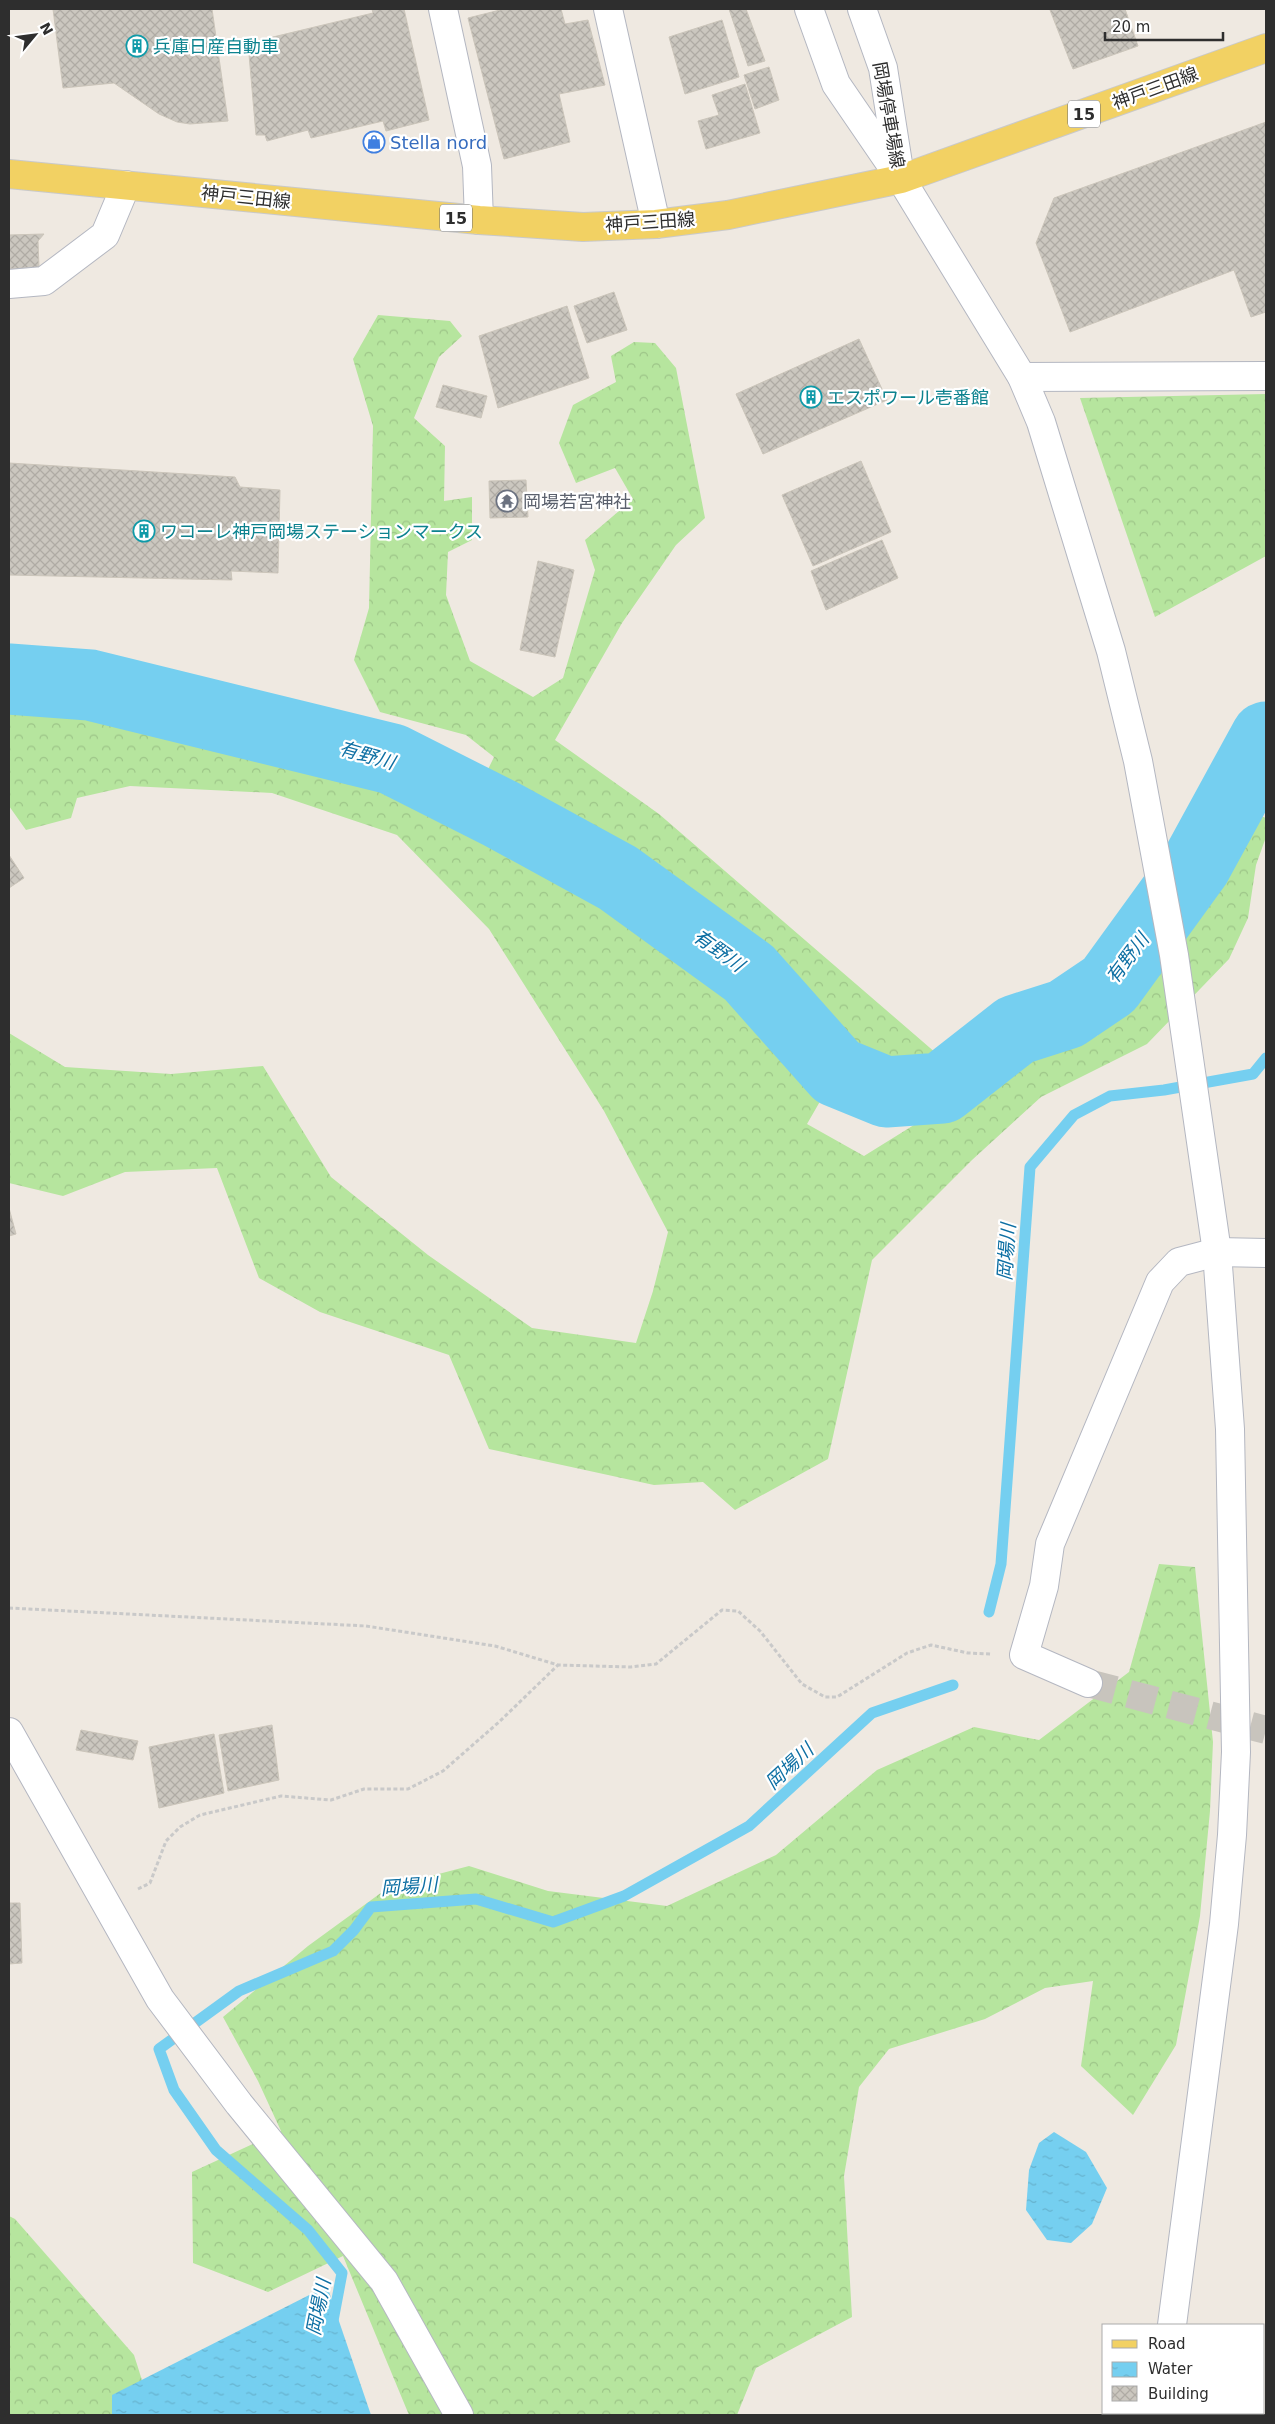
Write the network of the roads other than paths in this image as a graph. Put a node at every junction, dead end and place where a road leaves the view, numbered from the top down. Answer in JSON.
{"nodes":[{"id":1,"x":443,"y":9,"type":"edge"},
{"id":2,"x":608,"y":9,"type":"edge"},
{"id":3,"x":809,"y":9,"type":"edge"},
{"id":4,"x":862,"y":9,"type":"edge"},
{"id":5,"x":1266,"y":48,"type":"edge"},
{"id":6,"x":9,"y":174,"type":"edge"},
{"id":7,"x":901,"y":179,"type":"junction"},
{"id":8,"x":126,"y":185,"type":"junction"},
{"id":9,"x":479,"y":220,"type":"junction"},
{"id":10,"x":656,"y":224,"type":"junction"},
{"id":11,"x":9,"y":284,"type":"edge"},
{"id":12,"x":1266,"y":376,"type":"edge"},
{"id":13,"x":1022,"y":377,"type":"junction"},
{"id":14,"x":1217,"y":1252,"type":"junction"},
{"id":15,"x":1266,"y":1252,"type":"edge"},
{"id":16,"x":1088,"y":1683,"type":"tunnel mouth"},
{"id":17,"x":9,"y":1732,"type":"edge"},
{"id":18,"x":1172,"y":2324,"type":"edge"},
{"id":19,"x":458,"y":2415,"type":"edge"}],
"edges":[{"from":1,"to":9,"type":"street"},
{"from":2,"to":10,"type":"street"},
{"from":3,"to":7,"type":"street","name":"岡場停車場線"},
{"from":4,"to":7,"type":"street","name":"岡場停車場線"},
{"from":5,"to":7,"type":"main road","name":"神戸三田線","number":"15"},
{"from":6,"to":8,"type":"main road","name":"神戸三田線","number":"15"},
{"from":7,"to":10,"type":"main road","name":"神戸三田線","number":"15"},
{"from":7,"to":13,"type":"street"},
{"from":8,"to":9,"type":"main road","name":"神戸三田線","number":"15"},
{"from":8,"to":11,"type":"street"},
{"from":9,"to":10,"type":"main road","name":"神戸三田線","number":"15"},
{"from":12,"to":13,"type":"street"},
{"from":13,"to":14,"type":"street"},
{"from":14,"to":15,"type":"street"},
{"from":14,"to":16,"type":"street"},
{"from":14,"to":18,"type":"street"},
{"from":17,"to":19,"type":"street"}]}
